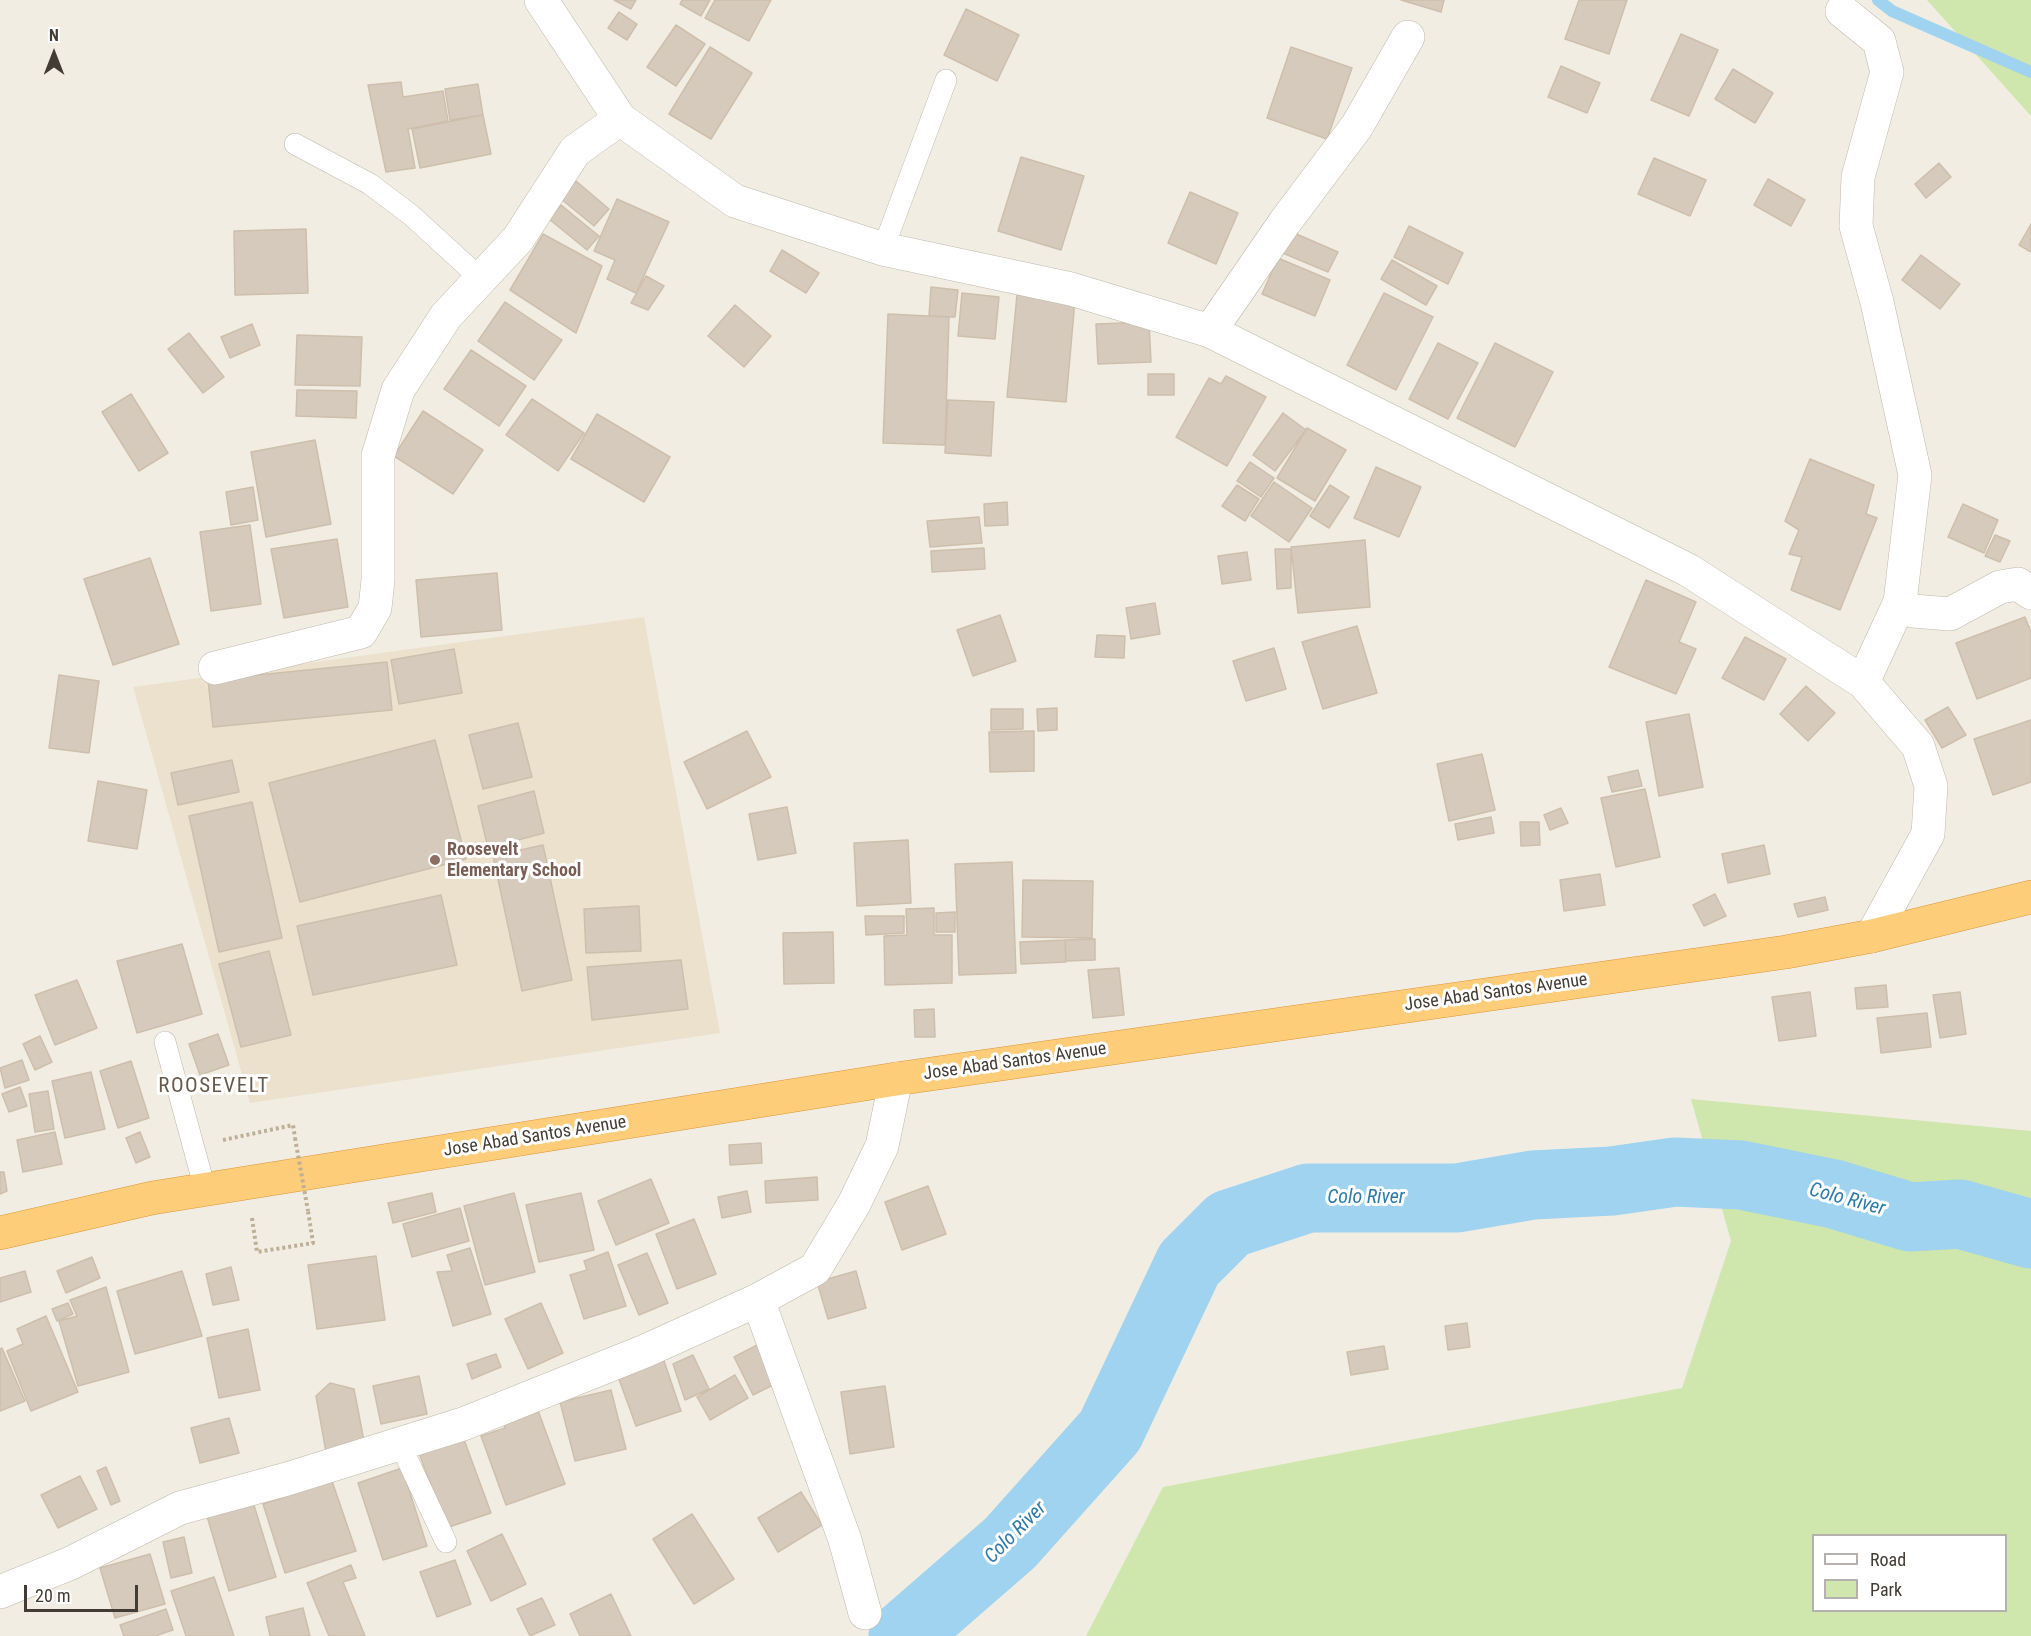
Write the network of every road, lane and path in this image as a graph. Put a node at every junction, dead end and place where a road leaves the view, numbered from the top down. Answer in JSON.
{"nodes":[{"id":1,"x":541,"y":0,"type":"edge"},
{"id":2,"x":1842,"y":11,"type":"dead end"},
{"id":3,"x":1408,"y":37,"type":"dead end"},
{"id":4,"x":946,"y":80,"type":"dead end"},
{"id":5,"x":620,"y":119,"type":"junction"},
{"id":6,"x":295,"y":144,"type":"dead end"},
{"id":7,"x":883,"y":249,"type":"junction"},
{"id":8,"x":481,"y":279,"type":"junction"},
{"id":9,"x":1210,"y":331,"type":"junction"},
{"id":10,"x":2031,"y":593,"type":"edge"},
{"id":11,"x":1900,"y":602,"type":"junction"},
{"id":12,"x":214,"y":669,"type":"dead end"},
{"id":13,"x":1863,"y":682,"type":"junction"},
{"id":14,"x":2031,"y":897,"type":"edge"},
{"id":15,"x":1872,"y":936,"type":"junction"},
{"id":16,"x":165,"y":1042,"type":"dead end"},
{"id":17,"x":896,"y":1079,"type":"junction"},
{"id":18,"x":193,"y":1146,"type":"junction"},
{"id":19,"x":205,"y":1189,"type":"junction"},
{"id":20,"x":0,"y":1233,"type":"edge"},
{"id":21,"x":257,"y":1251,"type":"dead end"},
{"id":22,"x":758,"y":1300,"type":"junction"},
{"id":23,"x":400,"y":1443,"type":"junction"},
{"id":24,"x":446,"y":1542,"type":"dead end"},
{"id":25,"x":0,"y":1592,"type":"edge"},
{"id":26,"x":866,"y":1613,"type":"dead end"}],
"edges":[{"from":1,"to":5,"type":"street"},
{"from":2,"to":11,"type":"street"},
{"from":3,"to":9,"type":"street"},
{"from":4,"to":7,"type":"lane"},
{"from":5,"to":7,"type":"street"},
{"from":5,"to":8,"type":"street"},
{"from":6,"to":8,"type":"lane"},
{"from":7,"to":9,"type":"street"},
{"from":8,"to":12,"type":"street"},
{"from":9,"to":13,"type":"street"},
{"from":10,"to":11,"type":"street"},
{"from":11,"to":13,"type":"street"},
{"from":13,"to":15,"type":"street"},
{"from":14,"to":15,"type":"highway","name":"Jose Abad Santos Avenue"},
{"from":15,"to":17,"type":"highway","name":"Jose Abad Santos Avenue"},
{"from":16,"to":18,"type":"lane"},
{"from":17,"to":19,"type":"highway","name":"Jose Abad Santos Avenue"},
{"from":17,"to":22,"type":"street"},
{"from":18,"to":19,"type":"lane"},
{"from":18,"to":21,"type":"path","bridge":true},
{"from":19,"to":20,"type":"highway","name":"Jose Abad Santos Avenue"},
{"from":22,"to":23,"type":"street"},
{"from":22,"to":26,"type":"street"},
{"from":23,"to":24,"type":"lane"},
{"from":23,"to":25,"type":"street"}]}
